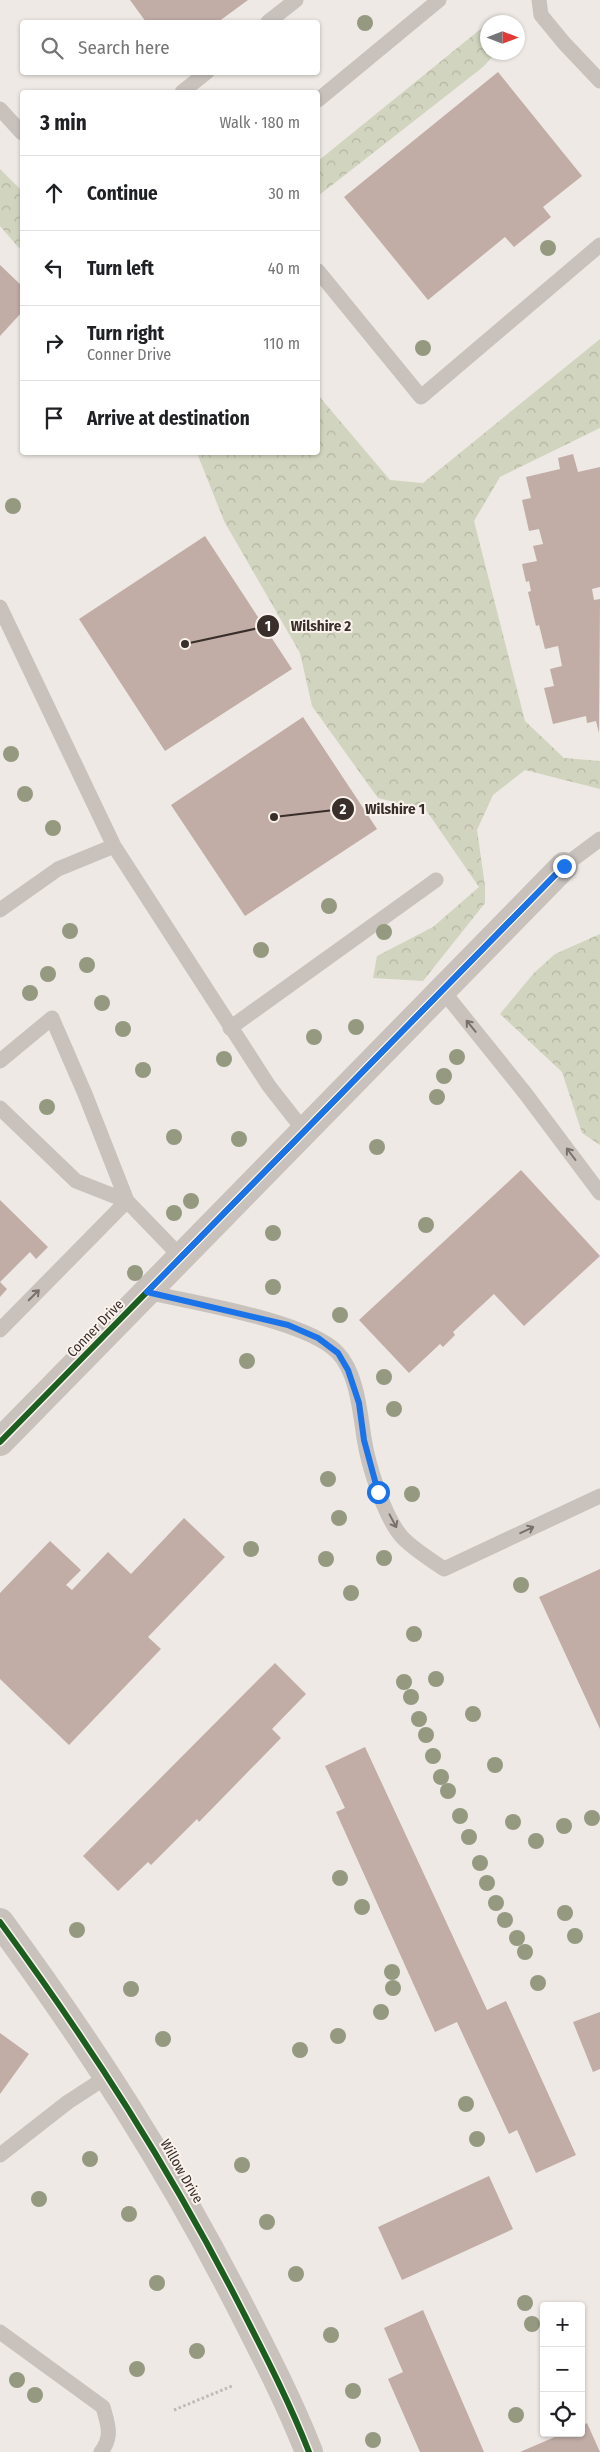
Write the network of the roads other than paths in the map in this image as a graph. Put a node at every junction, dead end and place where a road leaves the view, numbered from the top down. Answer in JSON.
{"nodes":[{"id":1,"x":296,"y":0,"type":"edge"},
{"id":2,"x":439,"y":0,"type":"edge"},
{"id":3,"x":539,"y":0,"type":"edge"},
{"id":4,"x":271,"y":20,"type":"edge"},
{"id":5,"x":203,"y":75,"type":"edge"},
{"id":6,"x":600,"y":81,"type":"edge"},
{"id":7,"x":184,"y":90,"type":"edge"},
{"id":8,"x":320,"y":98,"type":"edge"},
{"id":9,"x":0,"y":109,"type":"edge"},
{"id":10,"x":20,"y":131,"type":"edge"},
{"id":11,"x":600,"y":245,"type":"edge"},
{"id":12,"x":320,"y":273,"type":"edge"},
{"id":13,"x":0,"y":606,"type":"edge"},
{"id":14,"x":600,"y":839,"type":"edge"},
{"id":15,"x":114,"y":846,"type":"junction"},
{"id":16,"x":564,"y":866,"type":"joint"},
{"id":17,"x":436,"y":880,"type":"dead end"},
{"id":18,"x":1,"y":905,"type":"edge"},
{"id":19,"x":443,"y":990,"type":"junction"},
{"id":20,"x":230,"y":1028,"type":"junction"},
{"id":21,"x":0,"y":1061,"type":"edge"},
{"id":22,"x":0,"y":1108,"type":"edge"},
{"id":23,"x":305,"y":1132,"type":"junction"},
{"id":24,"x":600,"y":1194,"type":"edge"},
{"id":25,"x":127,"y":1201,"type":"junction"},
{"id":26,"x":181,"y":1257,"type":"junction"},
{"id":27,"x":147,"y":1292,"type":"junction"},
{"id":28,"x":0,"y":1330,"type":"edge"},
{"id":29,"x":0,"y":1442,"type":"edge"},
{"id":30,"x":600,"y":1496,"type":"edge"},
{"id":31,"x":0,"y":1922,"type":"edge"},
{"id":32,"x":108,"y":2076,"type":"junction"},
{"id":33,"x":0,"y":2156,"type":"edge"},
{"id":34,"x":0,"y":2332,"type":"edge"},
{"id":35,"x":101,"y":2452,"type":"edge"},
{"id":36,"x":308,"y":2452,"type":"edge"}],
"edges":[{"from":1,"to":4,"type":"lane"},
{"from":2,"to":8,"type":"lane"},
{"from":3,"to":6,"type":"lane"},
{"from":5,"to":7,"type":"lane"},
{"from":9,"to":10,"type":"lane"},
{"from":11,"to":12,"type":"lane"},
{"from":13,"to":15,"type":"lane"},
{"from":14,"to":16,"type":"lane"},
{"from":15,"to":18,"type":"lane"},
{"from":15,"to":20,"type":"lane"},
{"from":16,"to":19,"type":"street","name":"Conner Drive"},
{"from":17,"to":20,"type":"lane"},
{"from":19,"to":23,"type":"street","name":"Conner Drive"},
{"from":24,"to":19,"type":"lane","one_way":true},
{"from":20,"to":23,"type":"lane"},
{"from":21,"to":25,"type":"lane"},
{"from":22,"to":25,"type":"lane"},
{"from":23,"to":26,"type":"street","name":"Conner Drive"},
{"from":25,"to":26,"type":"lane"},
{"from":28,"to":25,"type":"lane","one_way":true},
{"from":26,"to":27,"type":"street","name":"Conner Drive"},
{"from":27,"to":29,"type":"street","name":"Conner Drive"},
{"from":27,"to":30,"type":"lane","one_way":true},
{"from":31,"to":32,"type":"street","name":"Willow Drive"},
{"from":32,"to":33,"type":"lane"},
{"from":32,"to":36,"type":"street","name":"Willow Drive"},
{"from":34,"to":35,"type":"lane"}]}
